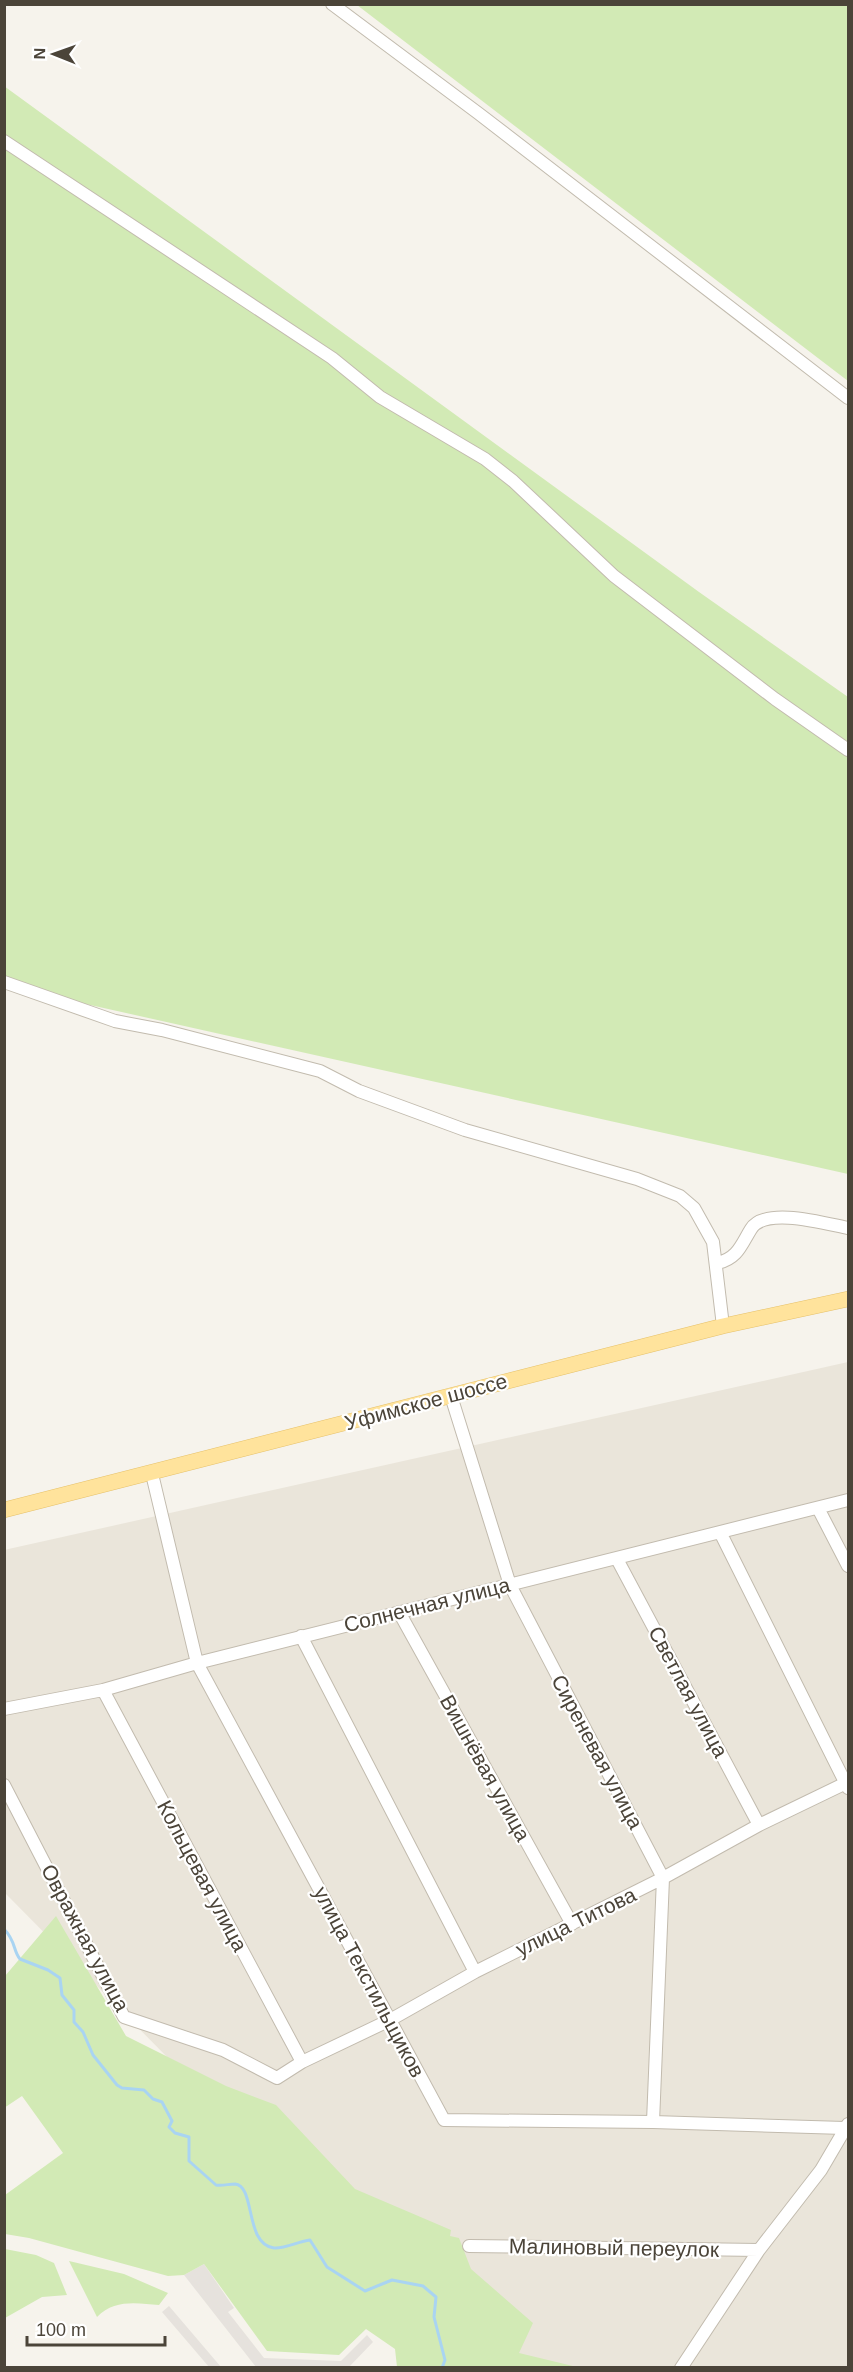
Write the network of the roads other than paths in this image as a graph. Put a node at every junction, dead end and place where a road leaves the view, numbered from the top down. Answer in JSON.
{"nodes":[{"id":1,"x":332,"y":4,"type":"edge"},
{"id":2,"x":4,"y":141,"type":"edge"},
{"id":3,"x":849,"y":398,"type":"edge"},
{"id":4,"x":849,"y":750,"type":"edge"},
{"id":5,"x":4,"y":982,"type":"edge"},
{"id":6,"x":849,"y":1228,"type":"edge"},
{"id":7,"x":717,"y":1263,"type":"junction"},
{"id":8,"x":849,"y":1299,"type":"edge"},
{"id":9,"x":723,"y":1326,"type":"junction"},
{"id":10,"x":451,"y":1396,"type":"junction"},
{"id":11,"x":152,"y":1474,"type":"junction"},
{"id":12,"x":849,"y":1500,"type":"edge"},
{"id":13,"x":4,"y":1510,"type":"edge"},
{"id":14,"x":819,"y":1510,"type":"junction"},
{"id":15,"x":720,"y":1532,"type":"junction"},
{"id":16,"x":617,"y":1559,"type":"junction"},
{"id":17,"x":849,"y":1566,"type":"edge"},
{"id":18,"x":510,"y":1585,"type":"junction"},
{"id":19,"x":399,"y":1612,"type":"junction"},
{"id":20,"x":301,"y":1636,"type":"junction"},
{"id":21,"x":197,"y":1663,"type":"junction"},
{"id":22,"x":103,"y":1690,"type":"junction"},
{"id":23,"x":4,"y":1709,"type":"edge"},
{"id":24,"x":848,"y":1784,"type":"edge"},
{"id":25,"x":4,"y":1785,"type":"edge"},
{"id":26,"x":759,"y":1825,"type":"junction"},
{"id":27,"x":663,"y":1878,"type":"junction"},
{"id":28,"x":572,"y":1924,"type":"junction"},
{"id":29,"x":475,"y":1972,"type":"junction"},
{"id":30,"x":390,"y":2020,"type":"junction"},
{"id":31,"x":302,"y":2062,"type":"junction"},
{"id":32,"x":653,"y":2122,"type":"junction"},
{"id":33,"x":846,"y":2126,"type":"edge"},
{"id":34,"x":469,"y":2246,"type":"dead end"},
{"id":35,"x":759,"y":2250,"type":"junction"},
{"id":36,"x":681,"y":2367,"type":"edge"}],
"edges":[{"from":1,"to":3,"type":"street"},
{"from":2,"to":4,"type":"street"},
{"from":5,"to":7,"type":"street"},
{"from":6,"to":7,"type":"street"},
{"from":7,"to":9,"type":"street"},
{"from":8,"to":9,"type":"main road","name":"Уфимское шоссе"},
{"from":9,"to":10,"type":"main road","name":"Уфимское шоссе"},
{"from":10,"to":11,"type":"main road","name":"Уфимское шоссе"},
{"from":10,"to":18,"type":"street","name":"Сиреневая улица"},
{"from":11,"to":13,"type":"main road","name":"Уфимское шоссе"},
{"from":11,"to":21,"type":"street","name":"улица Текстильщиков"},
{"from":12,"to":14,"type":"street","name":"Солнечная улица"},
{"from":14,"to":15,"type":"street","name":"Солнечная улица"},
{"from":14,"to":17,"type":"street"},
{"from":15,"to":16,"type":"street","name":"Солнечная улица"},
{"from":15,"to":24,"type":"street"},
{"from":16,"to":18,"type":"street","name":"Солнечная улица"},
{"from":16,"to":26,"type":"street","name":"Светлая улица"},
{"from":18,"to":19,"type":"street","name":"Солнечная улица"},
{"from":18,"to":27,"type":"street","name":"Сиреневая улица"},
{"from":19,"to":20,"type":"street","name":"Солнечная улица"},
{"from":19,"to":28,"type":"street","name":"Вишнёвая улица"},
{"from":20,"to":21,"type":"street","name":"Солнечная улица"},
{"from":20,"to":29,"type":"street"},
{"from":21,"to":22,"type":"street","name":"Солнечная улица"},
{"from":21,"to":30,"type":"street","name":"улица Текстильщиков"},
{"from":22,"to":23,"type":"street","name":"Солнечная улица"},
{"from":22,"to":31,"type":"street","name":"Кольцевая улица"},
{"from":24,"to":26,"type":"street","name":"улица Титова"},
{"from":25,"to":31,"type":"street","name":"Овражная улица"},
{"from":26,"to":27,"type":"street","name":"улица Титова"},
{"from":27,"to":28,"type":"street","name":"улица Титова"},
{"from":27,"to":32,"type":"street","name":"Сиреневая улица"},
{"from":28,"to":29,"type":"street","name":"улица Титова"},
{"from":29,"to":30,"type":"street","name":"улица Титова"},
{"from":30,"to":31,"type":"street","name":"улица Титова"},
{"from":30,"to":32,"type":"street","name":"улица Текстильщиков"},
{"from":32,"to":33,"type":"street","name":"улица Текстильщиков"},
{"from":33,"to":35,"type":"street"},
{"from":34,"to":35,"type":"street","name":"Малиновый переулок"},
{"from":35,"to":36,"type":"street"}]}
